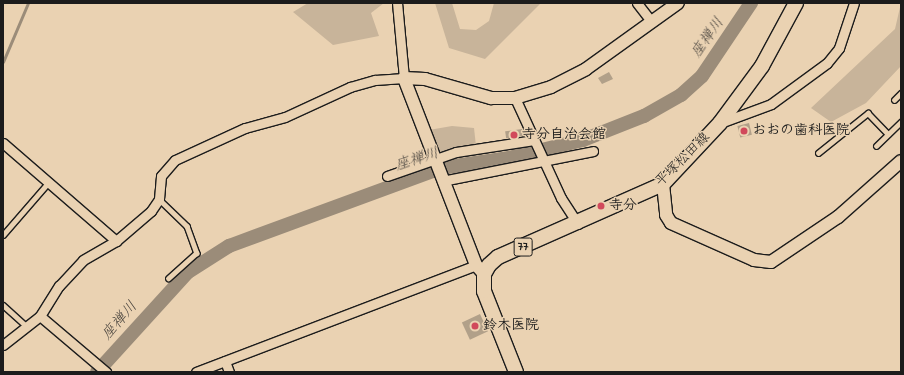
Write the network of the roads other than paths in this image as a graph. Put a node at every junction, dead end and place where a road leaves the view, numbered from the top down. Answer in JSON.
{"nodes":[{"id":1,"x":397,"y":3,"type":"edge"},
{"id":2,"x":637,"y":3,"type":"edge"},
{"id":3,"x":678,"y":3,"type":"edge"},
{"id":4,"x":796,"y":3,"type":"edge"},
{"id":5,"x":854,"y":3,"type":"edge"},
{"id":6,"x":652,"y":22,"type":"junction"},
{"id":7,"x":404,"y":78,"type":"junction"},
{"id":8,"x":901,"y":93,"type":"edge"},
{"id":9,"x":515,"y":98,"type":"junction"},
{"id":10,"x":894,"y":100,"type":"dead end"},
{"id":11,"x":901,"y":122,"type":"edge"},
{"id":12,"x":720,"y":123,"type":"junction"},
{"id":13,"x":888,"y":134,"type":"junction"},
{"id":14,"x":534,"y":140,"type":"junction"},
{"id":15,"x":3,"y":143,"type":"edge"},
{"id":16,"x":876,"y":146,"type":"dead end"},
{"id":17,"x":593,"y":150,"type":"dead end"},
{"id":18,"x":818,"y":153,"type":"dead end"},
{"id":19,"x":435,"y":160,"type":"junction"},
{"id":20,"x":901,"y":161,"type":"edge"},
{"id":21,"x":544,"y":162,"type":"junction"},
{"id":22,"x":387,"y":176,"type":"dead end"},
{"id":23,"x":442,"y":181,"type":"junction"},
{"id":24,"x":48,"y":183,"type":"junction"},
{"id":25,"x":663,"y":184,"type":"junction"},
{"id":26,"x":159,"y":200,"type":"junction"},
{"id":27,"x":578,"y":224,"type":"junction"},
{"id":28,"x":3,"y":235,"type":"edge"},
{"id":29,"x":116,"y":241,"type":"junction"},
{"id":30,"x":480,"y":270,"type":"junction"},
{"id":31,"x":169,"y":278,"type":"dead end"},
{"id":32,"x":3,"y":305,"type":"edge"},
{"id":33,"x":40,"y":316,"type":"junction"},
{"id":34,"x":26,"y":326,"type":"junction"},
{"id":35,"x":3,"y":345,"type":"edge"},
{"id":36,"x":225,"y":361,"type":"junction"},
{"id":37,"x":106,"y":372,"type":"edge"},
{"id":38,"x":196,"y":372,"type":"edge"},
{"id":39,"x":229,"y":372,"type":"edge"},
{"id":40,"x":516,"y":372,"type":"edge"}],
"edges":[{"from":1,"to":7,"type":"street"},
{"from":2,"to":6,"type":"street"},
{"from":3,"to":6,"type":"street"},
{"from":4,"to":12,"type":"main road","name":"平塚松田線","number":"77"},
{"from":5,"to":12,"type":"street"},
{"from":6,"to":9,"type":"street"},
{"from":7,"to":9,"type":"street"},
{"from":7,"to":19,"type":"street"},
{"from":7,"to":26,"type":"street"},
{"from":8,"to":10,"type":"lane"},
{"from":9,"to":14,"type":"street"},
{"from":11,"to":13,"type":"lane"},
{"from":12,"to":25,"type":"main road","name":"平塚松田線","number":"77"},
{"from":13,"to":16,"type":"lane"},
{"from":13,"to":18,"type":"lane"},
{"from":14,"to":19,"type":"street"},
{"from":14,"to":21,"type":"street"},
{"from":15,"to":24,"type":"street"},
{"from":17,"to":21,"type":"street"},
{"from":19,"to":22,"type":"street"},
{"from":19,"to":23,"type":"street"},
{"from":20,"to":25,"type":"street"},
{"from":21,"to":23,"type":"street"},
{"from":21,"to":27,"type":"street"},
{"from":23,"to":30,"type":"street"},
{"from":24,"to":28,"type":"lane"},
{"from":24,"to":29,"type":"street"},
{"from":25,"to":27,"type":"main road","name":"平塚松田線","number":"77"},
{"from":26,"to":29,"type":"street"},
{"from":26,"to":31,"type":"lane"},
{"from":27,"to":30,"type":"main road","name":"平塚松田線","number":"77"},
{"from":29,"to":33,"type":"street"},
{"from":30,"to":36,"type":"street"},
{"from":30,"to":40,"type":"main road"},
{"from":32,"to":34,"type":"lane"},
{"from":33,"to":34,"type":"street"},
{"from":33,"to":37,"type":"street"},
{"from":34,"to":35,"type":"street"},
{"from":36,"to":38,"type":"street"},
{"from":36,"to":39,"type":"street"}]}
